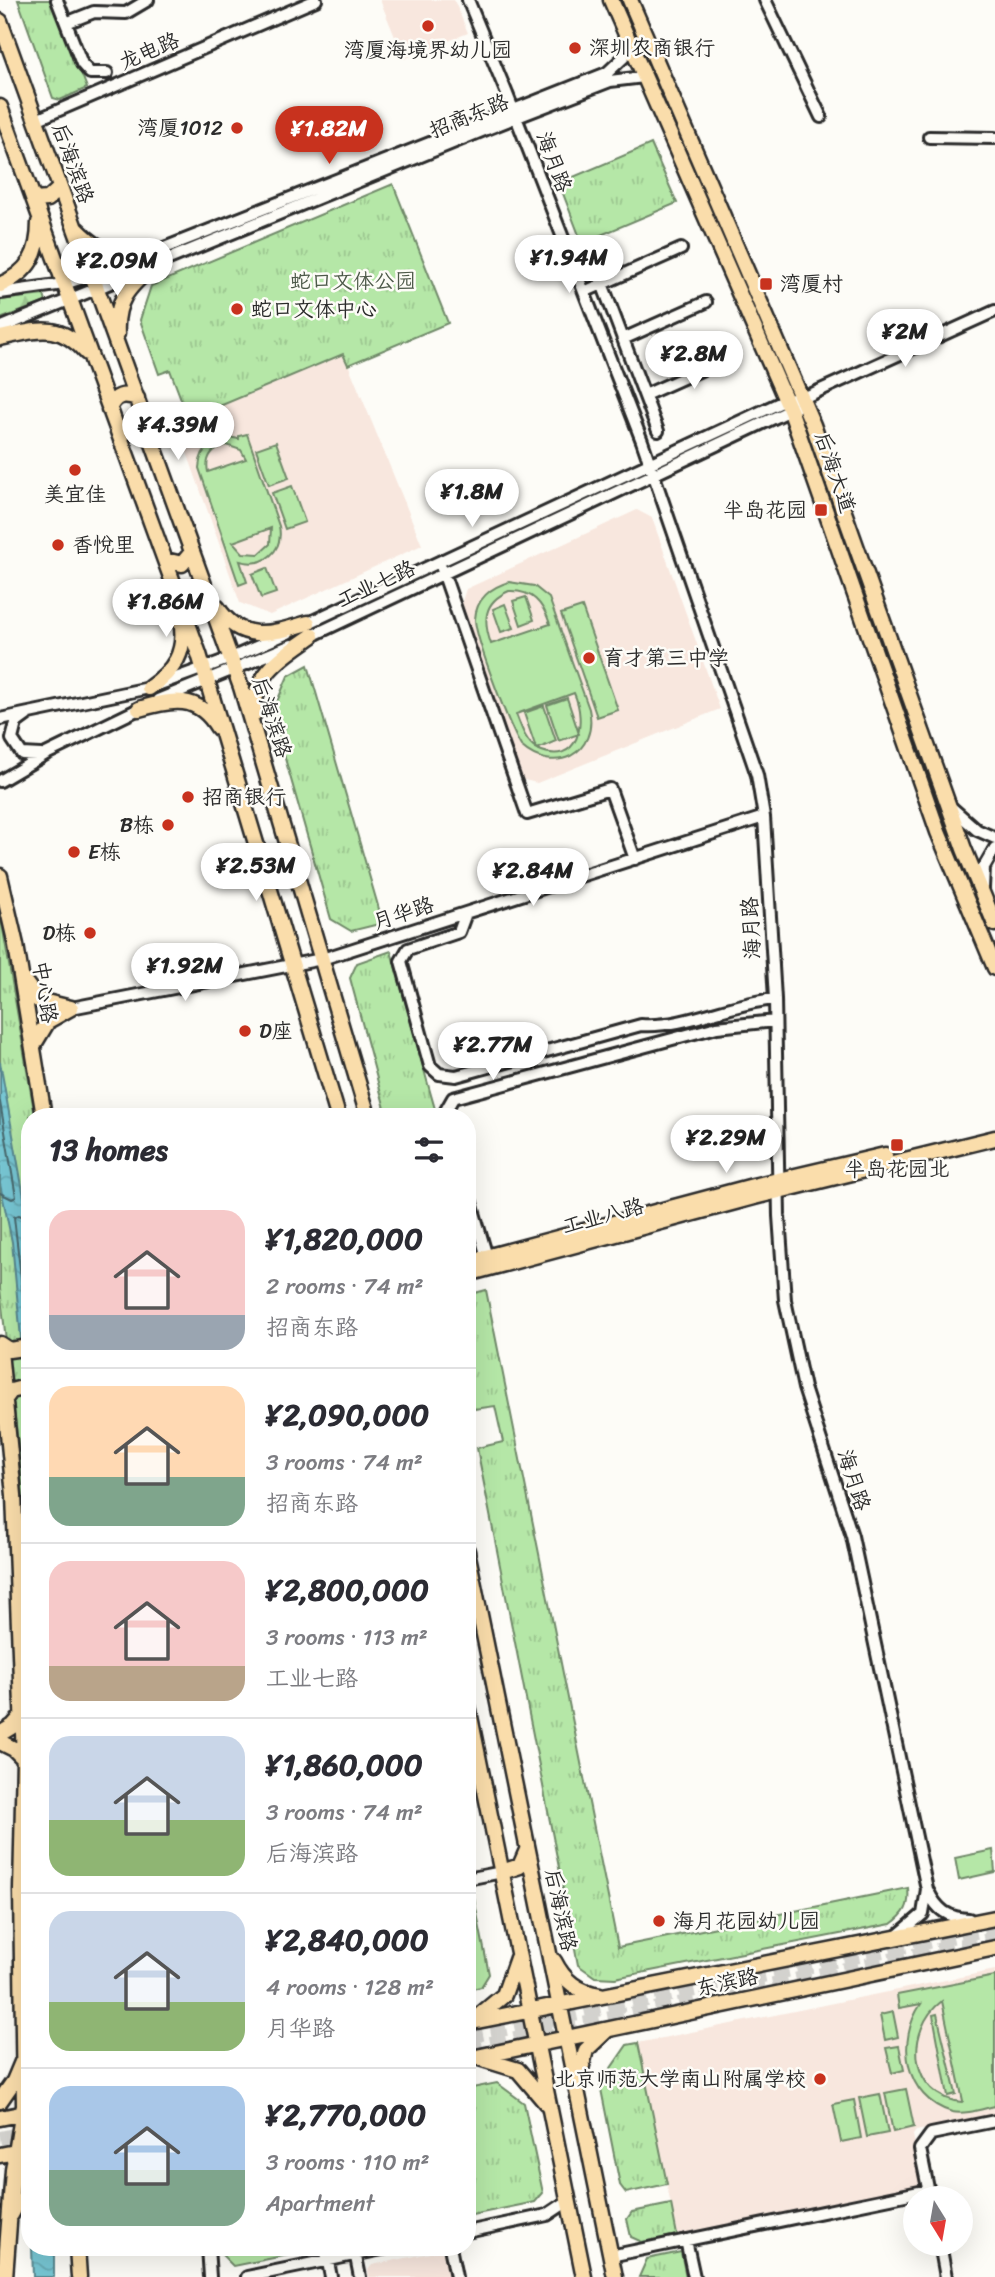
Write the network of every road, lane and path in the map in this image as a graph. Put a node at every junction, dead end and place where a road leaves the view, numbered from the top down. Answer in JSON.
{"nodes":[{"id":1,"x":57,"y":0,"type":"edge"},
{"id":2,"x":148,"y":0,"type":"edge"},
{"id":3,"x":316,"y":0,"type":"edge"},
{"id":4,"x":468,"y":0,"type":"edge"},
{"id":5,"x":611,"y":0,"type":"edge"},
{"id":6,"x":630,"y":0,"type":"edge"},
{"id":7,"x":765,"y":0,"type":"edge"},
{"id":8,"x":0,"y":21,"type":"edge"},
{"id":9,"x":66,"y":23,"type":"junction"},
{"id":10,"x":627,"y":37,"type":"junction"},
{"id":11,"x":107,"y":72,"type":"dead end"},
{"id":12,"x":645,"y":77,"type":"junction"},
{"id":13,"x":0,"y":107,"type":"edge"},
{"id":14,"x":515,"y":113,"type":"junction"},
{"id":15,"x":821,"y":117,"type":"dead end"},
{"id":16,"x":36,"y":120,"type":"junction"},
{"id":17,"x":929,"y":137,"type":"dead end"},
{"id":18,"x":995,"y":138,"type":"edge"},
{"id":19,"x":60,"y":188,"type":"junction"},
{"id":20,"x":36,"y":207,"type":"junction"},
{"id":21,"x":74,"y":226,"type":"junction"},
{"id":22,"x":589,"y":249,"type":"dead end"},
{"id":23,"x":681,"y":249,"type":"dead end"},
{"id":24,"x":156,"y":252,"type":"junction"},
{"id":25,"x":152,"y":267,"type":"junction"},
{"id":26,"x":95,"y":283,"type":"junction"},
{"id":27,"x":64,"y":284,"type":"junction"},
{"id":28,"x":602,"y":284,"type":"junction"},
{"id":29,"x":0,"y":285,"type":"edge"},
{"id":30,"x":584,"y":292,"type":"junction"},
{"id":31,"x":0,"y":293,"type":"edge"},
{"id":32,"x":70,"y":301,"type":"junction"},
{"id":33,"x":706,"y":302,"type":"dead end"},
{"id":34,"x":995,"y":311,"type":"edge"},
{"id":35,"x":0,"y":328,"type":"edge"},
{"id":36,"x":0,"y":338,"type":"edge"},
{"id":37,"x":623,"y":339,"type":"junction"},
{"id":38,"x":118,"y":346,"type":"junction"},
{"id":39,"x":90,"y":357,"type":"junction"},
{"id":40,"x":730,"y":357,"type":"dead end"},
{"id":41,"x":645,"y":395,"type":"junction"},
{"id":42,"x":137,"y":398,"type":"junction"},
{"id":43,"x":803,"y":398,"type":"junction"},
{"id":44,"x":788,"y":406,"type":"junction"},
{"id":45,"x":109,"y":409,"type":"junction"},
{"id":46,"x":659,"y":431,"type":"dead end"},
{"id":47,"x":650,"y":463,"type":"junction"},
{"id":48,"x":654,"y":475,"type":"junction"},
{"id":49,"x":192,"y":552,"type":"junction"},
{"id":50,"x":165,"y":560,"type":"junction"},
{"id":51,"x":439,"y":562,"type":"junction"},
{"id":52,"x":444,"y":574,"type":"junction"},
{"id":53,"x":206,"y":591,"type":"junction"},
{"id":54,"x":177,"y":592,"type":"junction"},
{"id":55,"x":310,"y":630,"type":"junction"},
{"id":56,"x":233,"y":664,"type":"junction"},
{"id":57,"x":206,"y":674,"type":"junction"},
{"id":58,"x":149,"y":688,"type":"junction"},
{"id":59,"x":138,"y":709,"type":"junction"},
{"id":60,"x":29,"y":714,"type":"junction"},
{"id":61,"x":0,"y":719,"type":"edge"},
{"id":62,"x":257,"y":737,"type":"junction"},
{"id":63,"x":229,"y":747,"type":"junction"},
{"id":64,"x":47,"y":754,"type":"junction"},
{"id":65,"x":0,"y":781,"type":"edge"},
{"id":66,"x":947,"y":802,"type":"junction"},
{"id":67,"x":764,"y":817,"type":"junction"},
{"id":68,"x":995,"y":838,"type":"edge"},
{"id":69,"x":995,"y":848,"type":"edge"},
{"id":70,"x":635,"y":859,"type":"junction"},
{"id":71,"x":0,"y":876,"type":"edge"},
{"id":72,"x":983,"y":894,"type":"junction"},
{"id":73,"x":466,"y":913,"type":"junction"},
{"id":74,"x":995,"y":924,"type":"edge"},
{"id":75,"x":322,"y":959,"type":"junction"},
{"id":76,"x":293,"y":966,"type":"junction"},
{"id":77,"x":995,"y":968,"type":"edge"},
{"id":78,"x":21,"y":974,"type":"junction"},
{"id":79,"x":775,"y":999,"type":"junction"},
{"id":80,"x":71,"y":1008,"type":"junction"},
{"id":81,"x":775,"y":1021,"type":"junction"},
{"id":82,"x":32,"y":1048,"type":"junction"},
{"id":83,"x":43,"y":1108,"type":"edge"},
{"id":84,"x":336,"y":1108,"type":"edge"},
{"id":85,"x":366,"y":1108,"type":"edge"},
{"id":86,"x":447,"y":1108,"type":"edge"},
{"id":87,"x":995,"y":1129,"type":"edge"},
{"id":88,"x":995,"y":1138,"type":"edge"},
{"id":89,"x":778,"y":1185,"type":"junction"},
{"id":90,"x":476,"y":1220,"type":"edge"},
{"id":91,"x":487,"y":1257,"type":"junction"},
{"id":92,"x":476,"y":1262,"type":"edge"},
{"id":93,"x":476,"y":1263,"type":"edge"},
{"id":94,"x":4,"y":1348,"type":"edge"},
{"id":95,"x":17,"y":1392,"type":"edge"},
{"id":96,"x":0,"y":1428,"type":"edge"},
{"id":97,"x":9,"y":1440,"type":"junction"},
{"id":98,"x":476,"y":1595,"type":"edge"},
{"id":99,"x":21,"y":1675,"type":"edge"},
{"id":100,"x":21,"y":1717,"type":"edge"},
{"id":101,"x":0,"y":1734,"type":"edge"},
{"id":102,"x":0,"y":1742,"type":"edge"},
{"id":103,"x":476,"y":1746,"type":"edge"},
{"id":104,"x":21,"y":1756,"type":"edge"},
{"id":105,"x":528,"y":1850,"type":"junction"},
{"id":106,"x":502,"y":1872,"type":"junction"},
{"id":107,"x":476,"y":1877,"type":"edge"},
{"id":108,"x":927,"y":1889,"type":"junction"},
{"id":109,"x":992,"y":1919,"type":"edge"},
{"id":110,"x":887,"y":1942,"type":"junction"},
{"id":111,"x":995,"y":1948,"type":"edge"},
{"id":112,"x":548,"y":1949,"type":"junction"},
{"id":113,"x":518,"y":1953,"type":"junction"},
{"id":114,"x":608,"y":1996,"type":"junction"},
{"id":115,"x":559,"y":2005,"type":"junction"},
{"id":116,"x":530,"y":2011,"type":"junction"},
{"id":117,"x":476,"y":2017,"type":"edge"},
{"id":118,"x":476,"y":2021,"type":"edge"},
{"id":119,"x":611,"y":2027,"type":"junction"},
{"id":120,"x":565,"y":2038,"type":"junction"},
{"id":121,"x":537,"y":2044,"type":"junction"},
{"id":122,"x":476,"y":2057,"type":"edge"},
{"id":123,"x":21,"y":2059,"type":"edge"},
{"id":124,"x":476,"y":2059,"type":"edge"},
{"id":125,"x":576,"y":2096,"type":"junction"},
{"id":126,"x":0,"y":2101,"type":"edge"},
{"id":127,"x":550,"y":2111,"type":"junction"},
{"id":128,"x":21,"y":2114,"type":"edge"},
{"id":129,"x":0,"y":2118,"type":"edge"},
{"id":130,"x":995,"y":2121,"type":"edge"},
{"id":131,"x":21,"y":2150,"type":"edge"},
{"id":132,"x":0,"y":2155,"type":"edge"},
{"id":133,"x":21,"y":2160,"type":"edge"},
{"id":134,"x":0,"y":2184,"type":"edge"},
{"id":135,"x":928,"y":2186,"type":"edge"},
{"id":136,"x":903,"y":2199,"type":"edge"},
{"id":137,"x":568,"y":2201,"type":"junction"},
{"id":138,"x":21,"y":2202,"type":"edge"},
{"id":139,"x":9,"y":2220,"type":"junction"},
{"id":140,"x":476,"y":2230,"type":"edge"},
{"id":141,"x":686,"y":2240,"type":"junction"},
{"id":142,"x":78,"y":2256,"type":"edge"},
{"id":143,"x":209,"y":2256,"type":"edge"},
{"id":144,"x":326,"y":2256,"type":"edge"},
{"id":145,"x":339,"y":2256,"type":"edge"},
{"id":146,"x":356,"y":2256,"type":"edge"},
{"id":147,"x":452,"y":2256,"type":"edge"},
{"id":148,"x":610,"y":2256,"type":"junction"},
{"id":149,"x":942,"y":2256,"type":"edge"},
{"id":150,"x":327,"y":2260,"type":"junction"},
{"id":151,"x":5,"y":2277,"type":"edge"},
{"id":152,"x":79,"y":2277,"type":"edge"},
{"id":153,"x":210,"y":2277,"type":"edge"},
{"id":154,"x":247,"y":2277,"type":"edge"},
{"id":155,"x":331,"y":2277,"type":"edge"},
{"id":156,"x":360,"y":2277,"type":"edge"},
{"id":157,"x":457,"y":2277,"type":"edge"},
{"id":158,"x":584,"y":2277,"type":"edge"},
{"id":159,"x":615,"y":2277,"type":"edge"},
{"id":160,"x":694,"y":2277,"type":"edge"},
{"id":161,"x":946,"y":2277,"type":"edge"}],
"edges":[{"from":1,"to":9,"type":"street"},
{"from":2,"to":9,"type":"street"},
{"from":3,"to":16,"type":"street","name":"龙电路"},
{"from":4,"to":14,"type":"street","name":"海月路"},
{"from":5,"to":10,"type":"main road","name":"后海大道"},
{"from":6,"to":43,"type":"main road","name":"后海大道"},
{"from":7,"to":15,"type":"street"},
{"from":8,"to":16,"type":"main road","name":"后海滨路"},
{"from":9,"to":11,"type":"street"},
{"from":10,"to":12,"type":"main road","name":"后海大道"},
{"from":10,"to":14,"type":"street","name":"招商东路"},
{"from":12,"to":14,"type":"street","name":"招商东路"},
{"from":12,"to":44,"type":"main road","name":"后海大道"},
{"from":13,"to":20,"type":"main road"},
{"from":14,"to":24,"type":"street","name":"招商东路"},
{"from":14,"to":25,"type":"street","name":"招商东路"},
{"from":14,"to":30,"type":"street","name":"海月路"},
{"from":16,"to":19,"type":"main road","name":"后海滨路"},
{"from":17,"to":18,"type":"street"},
{"from":19,"to":20,"type":"main road"},
{"from":19,"to":21,"type":"main road","name":"后海滨路"},
{"from":20,"to":27,"type":"main road"},
{"from":20,"to":29,"type":"main road"},
{"from":21,"to":24,"type":"main road"},
{"from":21,"to":26,"type":"main road","name":"后海滨路"},
{"from":22,"to":28,"type":"street"},
{"from":23,"to":28,"type":"street"},
{"from":24,"to":26,"type":"street","name":"招商东路"},
{"from":25,"to":26,"type":"street","name":"招商东路"},
{"from":25,"to":38,"type":"main road"},
{"from":26,"to":27,"type":"street","name":"招商东路"},
{"from":26,"to":32,"type":"street","name":"招商东路"},
{"from":26,"to":38,"type":"main road","name":"后海滨路"},
{"from":27,"to":31,"type":"street","name":"招商东路"},
{"from":27,"to":32,"type":"main road"},
{"from":28,"to":30,"type":"street"},
{"from":28,"to":37,"type":"street"},
{"from":30,"to":47,"type":"street","name":"海月路"},
{"from":32,"to":35,"type":"street","name":"招商东路"},
{"from":32,"to":39,"type":"main road"},
{"from":33,"to":37,"type":"street"},
{"from":34,"to":43,"type":"street","name":"工业七路"},
{"from":36,"to":39,"type":"main road"},
{"from":37,"to":41,"type":"street"},
{"from":38,"to":42,"type":"main road","name":"后海滨路"},
{"from":39,"to":45,"type":"main road"},
{"from":40,"to":41,"type":"street"},
{"from":41,"to":46,"type":"street"},
{"from":42,"to":45,"type":"main road"},
{"from":42,"to":49,"type":"main road","name":"后海滨路"},
{"from":43,"to":44,"type":"street","name":"工业七路"},
{"from":43,"to":66,"type":"main road","name":"后海大道"},
{"from":44,"to":47,"type":"street","name":"工业七路"},
{"from":44,"to":48,"type":"street","name":"工业七路"},
{"from":44,"to":77,"type":"main road","name":"后海大道"},
{"from":45,"to":50,"type":"main road"},
{"from":47,"to":48,"type":"street","name":"海月路"},
{"from":47,"to":51,"type":"street","name":"工业七路"},
{"from":48,"to":52,"type":"street","name":"工业七路"},
{"from":48,"to":67,"type":"street","name":"海月路"},
{"from":49,"to":50,"type":"main road"},
{"from":49,"to":53,"type":"main road","name":"后海滨路"},
{"from":50,"to":54,"type":"main road"},
{"from":51,"to":52,"type":"street"},
{"from":51,"to":55,"type":"street","name":"工业七路"},
{"from":52,"to":55,"type":"street","name":"工业七路"},
{"from":52,"to":70,"type":"street"},
{"from":53,"to":55,"type":"main road"},
{"from":53,"to":56,"type":"main road","name":"后海滨路"},
{"from":54,"to":57,"type":"main road"},
{"from":54,"to":58,"type":"main road"},
{"from":55,"to":56,"type":"street","name":"工业七路"},
{"from":55,"to":62,"type":"main road"},
{"from":56,"to":57,"type":"street","name":"工业七路"},
{"from":56,"to":62,"type":"main road","name":"后海滨路"},
{"from":57,"to":58,"type":"street","name":"工业七路"},
{"from":57,"to":59,"type":"street","name":"工业七路"},
{"from":57,"to":63,"type":"main road"},
{"from":58,"to":60,"type":"street","name":"工业七路"},
{"from":59,"to":63,"type":"main road"},
{"from":59,"to":64,"type":"street","name":"工业七路"},
{"from":60,"to":61,"type":"street","name":"工业七路"},
{"from":60,"to":64,"type":"street"},
{"from":62,"to":75,"type":"main road","name":"后海滨路"},
{"from":63,"to":76,"type":"main road"},
{"from":64,"to":65,"type":"street","name":"工业七路"},
{"from":66,"to":68,"type":"street"},
{"from":66,"to":72,"type":"main road","name":"后海大道"},
{"from":67,"to":70,"type":"street","name":"月华路"},
{"from":67,"to":79,"type":"street","name":"海月路"},
{"from":69,"to":72,"type":"street"},
{"from":70,"to":73,"type":"street","name":"月华路"},
{"from":71,"to":78,"type":"main road","name":"中心路"},
{"from":72,"to":74,"type":"main road","name":"后海大道"},
{"from":73,"to":75,"type":"street","name":"月华路"},
{"from":73,"to":79,"type":"street"},
{"from":75,"to":76,"type":"street","name":"月华路"},
{"from":75,"to":85,"type":"main road","name":"后海滨路"},
{"from":76,"to":80,"type":"street","name":"月华路"},
{"from":76,"to":84,"type":"main road"},
{"from":78,"to":80,"type":"main road"},
{"from":78,"to":82,"type":"main road","name":"中心路"},
{"from":79,"to":81,"type":"street","name":"海月路"},
{"from":80,"to":82,"type":"main road"},
{"from":81,"to":86,"type":"street"},
{"from":81,"to":89,"type":"street","name":"海月路"},
{"from":82,"to":83,"type":"main road","name":"中心路"},
{"from":87,"to":89,"type":"main road","name":"工业八路"},
{"from":88,"to":89,"type":"main road","name":"工业八路"},
{"from":89,"to":91,"type":"main road","name":"工业八路"},
{"from":89,"to":93,"type":"main road","name":"工业八路"},
{"from":89,"to":108,"type":"street","name":"海月路"},
{"from":90,"to":91,"type":"street"},
{"from":91,"to":92,"type":"main road","name":"工业八路"},
{"from":94,"to":95,"type":"main road"},
{"from":95,"to":97,"type":"main road"},
{"from":96,"to":97,"type":"main road"},
{"from":97,"to":99,"type":"main road"},
{"from":98,"to":105,"type":"main road","name":"后海滨路"},
{"from":100,"to":101,"type":"main road"},
{"from":102,"to":104,"type":"main road"},
{"from":103,"to":106,"type":"main road"},
{"from":105,"to":106,"type":"main road"},
{"from":105,"to":112,"type":"main road","name":"后海滨路"},
{"from":106,"to":107,"type":"street"},
{"from":106,"to":113,"type":"main road"},
{"from":108,"to":109,"type":"street"},
{"from":108,"to":110,"type":"street"},
{"from":109,"to":110,"type":"main road","name":"东滨路"},
{"from":110,"to":114,"type":"main road","name":"东滨路"},
{"from":111,"to":119,"type":"main road","name":"东滨路"},
{"from":112,"to":114,"type":"main road"},
{"from":112,"to":115,"type":"main road","name":"后海滨路"},
{"from":113,"to":116,"type":"main road"},
{"from":113,"to":117,"type":"main road"},
{"from":114,"to":115,"type":"main road","name":"东滨路"},
{"from":115,"to":116,"type":"main road","name":"东滨路"},
{"from":115,"to":120,"type":"main road","name":"后海滨路"},
{"from":116,"to":118,"type":"main road","name":"东滨路"},
{"from":116,"to":121,"type":"main road"},
{"from":119,"to":120,"type":"main road","name":"东滨路"},
{"from":119,"to":125,"type":"main road"},
{"from":120,"to":121,"type":"main road","name":"东滨路"},
{"from":120,"to":125,"type":"main road","name":"后海滨路"},
{"from":121,"to":122,"type":"main road","name":"东滨路"},
{"from":121,"to":127,"type":"main road"},
{"from":123,"to":126,"type":"main road"},
{"from":124,"to":127,"type":"main road"},
{"from":125,"to":148,"type":"main road","name":"后海滨路"},
{"from":127,"to":137,"type":"main road"},
{"from":128,"to":129,"type":"main road"},
{"from":130,"to":135,"type":"street"},
{"from":131,"to":132,"type":"main road"},
{"from":133,"to":139,"type":"main road"},
{"from":134,"to":139,"type":"main road"},
{"from":136,"to":141,"type":"street"},
{"from":137,"to":140,"type":"street"},
{"from":137,"to":158,"type":"main road"},
{"from":138,"to":139,"type":"main road"},
{"from":139,"to":151,"type":"main road"},
{"from":141,"to":148,"type":"street"},
{"from":141,"to":160,"type":"street"},
{"from":142,"to":152,"type":"main road"},
{"from":143,"to":153,"type":"street"},
{"from":144,"to":150,"type":"street"},
{"from":145,"to":150,"type":"street"},
{"from":146,"to":156,"type":"street"},
{"from":147,"to":157,"type":"street"},
{"from":148,"to":159,"type":"main road","name":"后海滨路"},
{"from":149,"to":161,"type":"street"},
{"from":150,"to":154,"type":"street"},
{"from":150,"to":155,"type":"street"}]}
